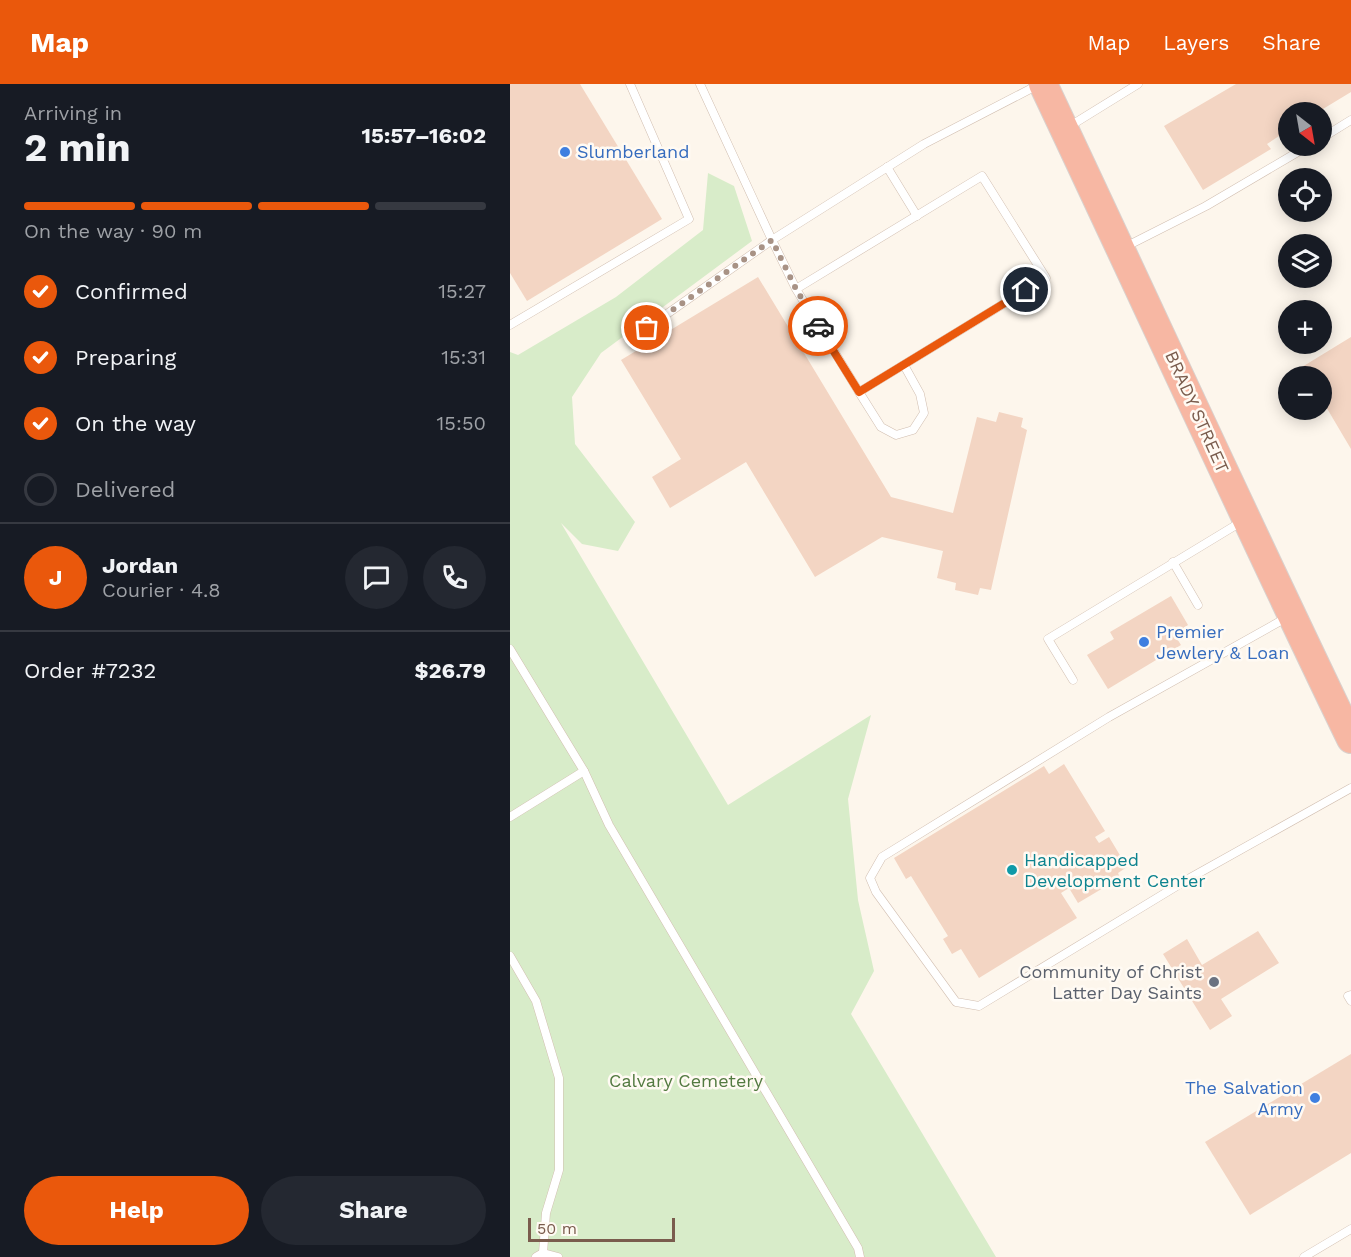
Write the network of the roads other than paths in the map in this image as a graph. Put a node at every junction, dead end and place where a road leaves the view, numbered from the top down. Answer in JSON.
{"nodes":[{"id":1,"x":630,"y":84,"type":"edge"},
{"id":2,"x":700,"y":84,"type":"edge"},
{"id":3,"x":1041,"y":84,"type":"edge"},
{"id":4,"x":1137,"y":84,"type":"edge"},
{"id":5,"x":1351,"y":120,"type":"edge"},
{"id":6,"x":1065,"y":129,"type":"junction"},
{"id":7,"x":1332,"y":132,"type":"edge"},
{"id":8,"x":1291,"y":156,"type":"edge"},
{"id":9,"x":887,"y":167,"type":"junction"},
{"id":10,"x":917,"y":216,"type":"junction"},
{"id":11,"x":772,"y":240,"type":"junction"},
{"id":12,"x":1121,"y":249,"type":"junction"},
{"id":13,"x":796,"y":289,"type":"junction"},
{"id":14,"x":510,"y":325,"type":"edge"},
{"id":15,"x":647,"y":328,"type":"dead end"},
{"id":16,"x":904,"y":365,"type":"junction"},
{"id":17,"x":859,"y":392,"type":"junction"},
{"id":18,"x":1245,"y":520,"type":"junction"},
{"id":19,"x":1173,"y":562,"type":"junction"},
{"id":20,"x":1198,"y":605,"type":"dead end"},
{"id":21,"x":1291,"y":615,"type":"junction"},
{"id":22,"x":510,"y":649,"type":"edge"},
{"id":23,"x":1073,"y":680,"type":"dead end"},
{"id":24,"x":1351,"y":739,"type":"edge"},
{"id":25,"x":584,"y":771,"type":"junction"},
{"id":26,"x":1351,"y":788,"type":"edge"},
{"id":27,"x":510,"y":817,"type":"edge"},
{"id":28,"x":510,"y":956,"type":"edge"},
{"id":29,"x":1351,"y":995,"type":"edge"},
{"id":30,"x":1351,"y":1001,"type":"edge"},
{"id":31,"x":1351,"y":1229,"type":"edge"},
{"id":32,"x":539,"y":1255,"type":"edge"},
{"id":33,"x":558,"y":1257,"type":"edge"},
{"id":34,"x":860,"y":1257,"type":"edge"},
{"id":35,"x":1304,"y":1257,"type":"edge"}],
"edges":[{"from":1,"to":14,"type":"lane"},
{"from":2,"to":11,"type":"lane"},
{"from":3,"to":6,"type":"highway","name":"BRADY STREET"},
{"from":3,"to":9,"type":"lane"},
{"from":4,"to":6,"type":"lane"},
{"from":5,"to":7,"type":"lane"},
{"from":6,"to":12,"type":"highway","name":"BRADY STREET"},
{"from":8,"to":12,"type":"lane"},
{"from":9,"to":10,"type":"lane"},
{"from":9,"to":11,"type":"lane"},
{"from":10,"to":13,"type":"lane"},
{"from":10,"to":16,"type":"lane"},
{"from":11,"to":13,"type":"lane"},
{"from":11,"to":15,"type":"lane"},
{"from":12,"to":18,"type":"highway","name":"BRADY STREET"},
{"from":13,"to":17,"type":"lane"},
{"from":16,"to":17,"type":"lane"},
{"from":16,"to":17,"type":"lane"},
{"from":18,"to":19,"type":"lane"},
{"from":18,"to":21,"type":"highway","name":"BRADY STREET"},
{"from":19,"to":20,"type":"lane"},
{"from":19,"to":23,"type":"lane"},
{"from":21,"to":24,"type":"highway","name":"BRADY STREET"},
{"from":21,"to":26,"type":"lane"},
{"from":22,"to":25,"type":"lane"},
{"from":25,"to":27,"type":"lane"},
{"from":25,"to":34,"type":"lane"},
{"from":28,"to":32,"type":"lane"},
{"from":29,"to":30,"type":"lane"},
{"from":31,"to":35,"type":"lane"},
{"from":32,"to":33,"type":"lane"}]}
